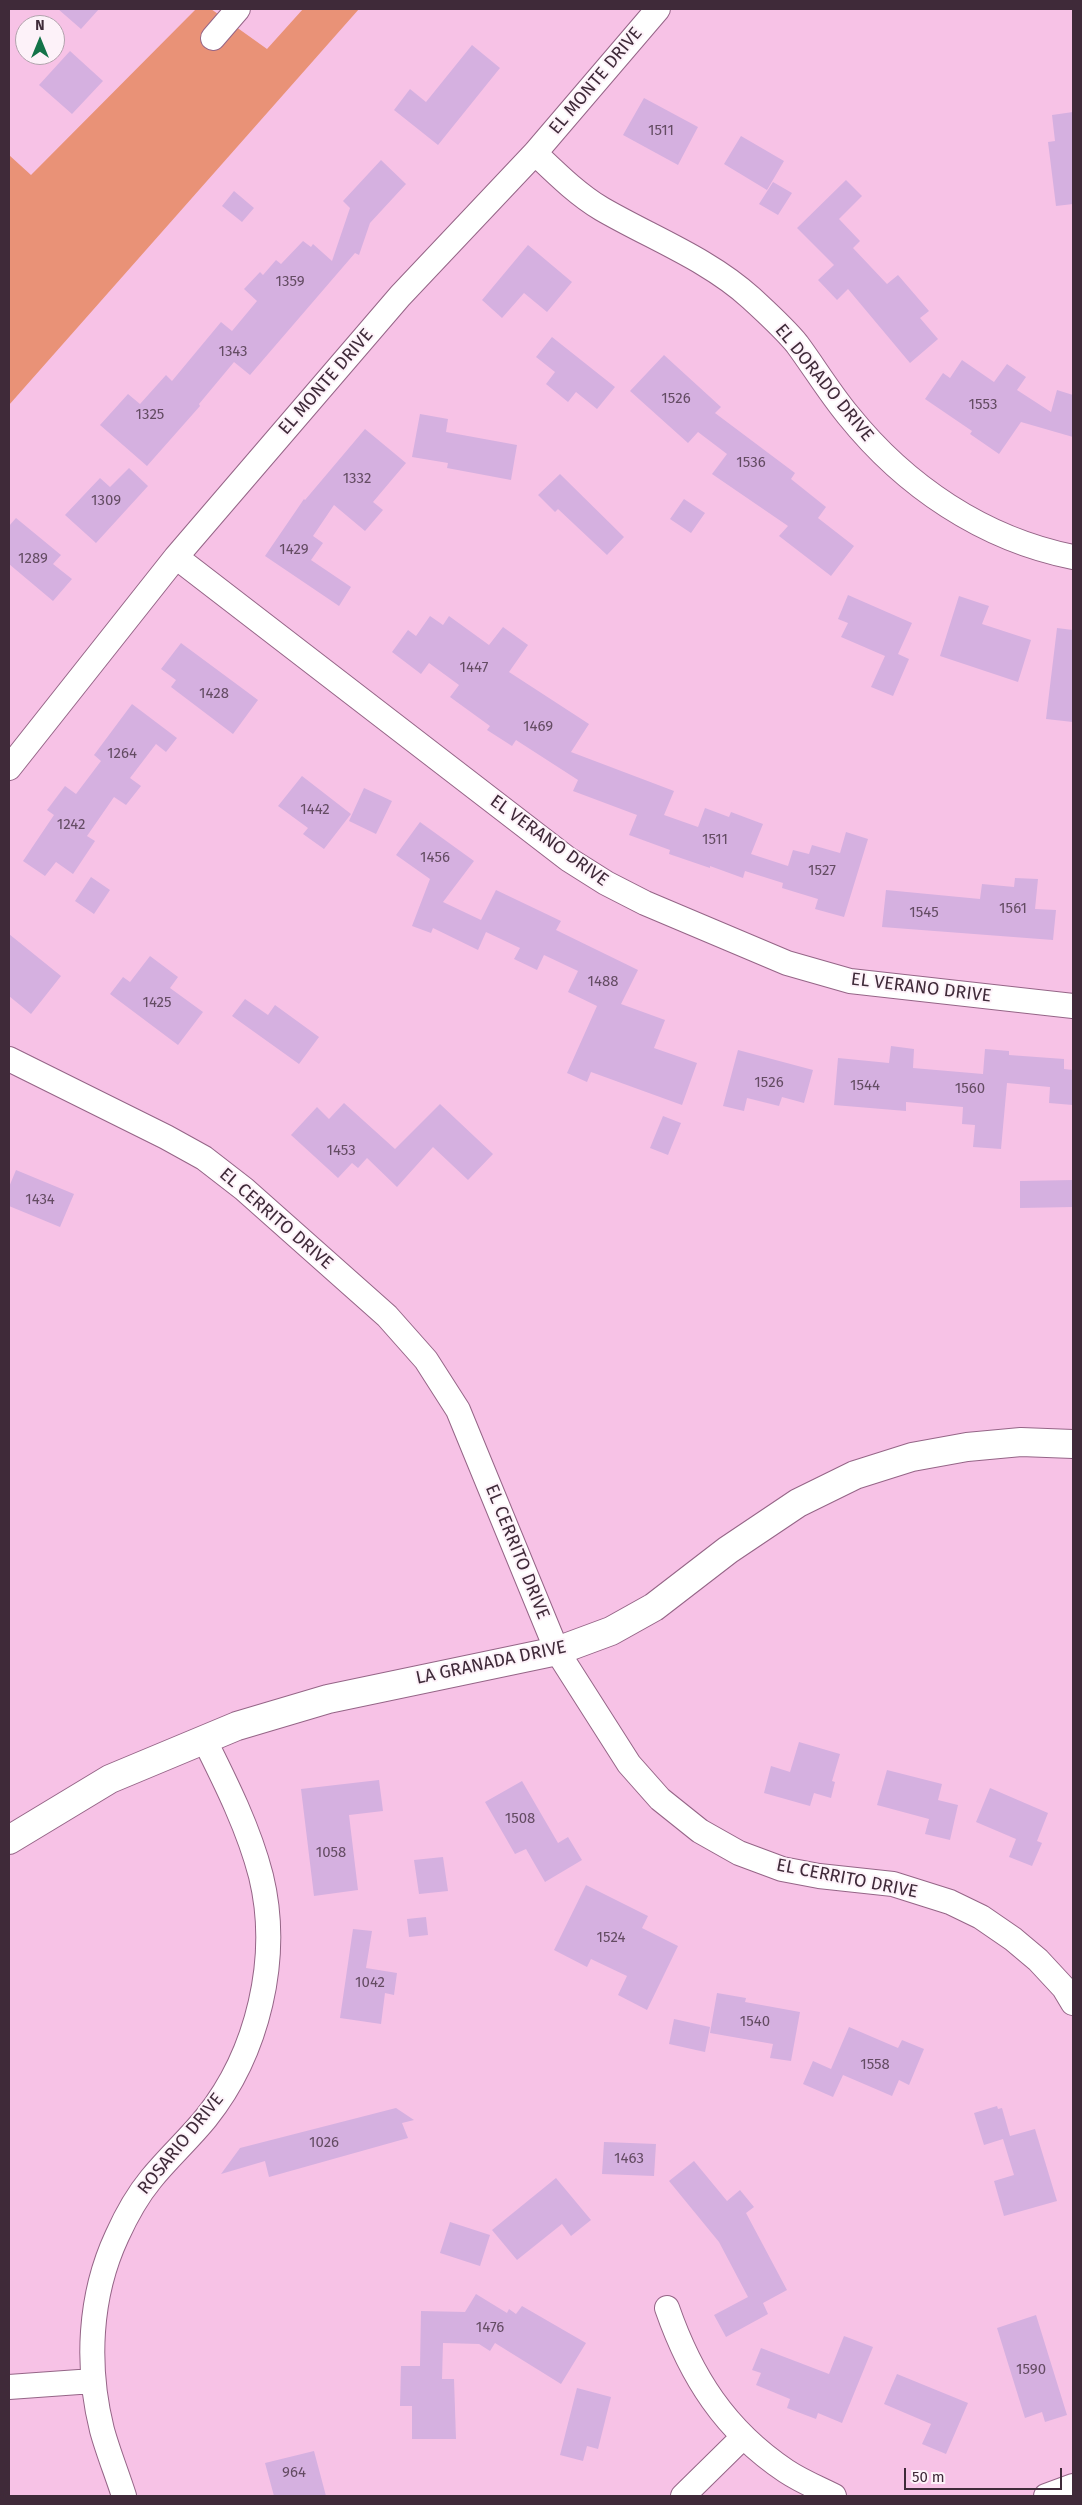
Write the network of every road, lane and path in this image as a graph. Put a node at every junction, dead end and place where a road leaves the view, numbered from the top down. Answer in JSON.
{"nodes":[{"id":1,"x":238,"y":9,"type":"edge"},
{"id":2,"x":658,"y":9,"type":"edge"},
{"id":3,"x":213,"y":38,"type":"dead end"},
{"id":4,"x":535,"y":153,"type":"junction"},
{"id":5,"x":176,"y":557,"type":"junction"},
{"id":6,"x":1073,"y":558,"type":"edge"},
{"id":7,"x":9,"y":768,"type":"edge"},
{"id":8,"x":1073,"y":1006,"type":"edge"},
{"id":9,"x":9,"y":1059,"type":"edge"},
{"id":10,"x":1073,"y":1444,"type":"edge"},
{"id":11,"x":557,"y":1651,"type":"junction"},
{"id":12,"x":204,"y":1739,"type":"junction"},
{"id":13,"x":9,"y":1840,"type":"edge"},
{"id":14,"x":1073,"y":2003,"type":"edge"},
{"id":15,"x":667,"y":2308,"type":"dead end"},
{"id":16,"x":93,"y":2381,"type":"junction"},
{"id":17,"x":9,"y":2387,"type":"edge"},
{"id":18,"x":743,"y":2437,"type":"junction"},
{"id":19,"x":1073,"y":2486,"type":"edge"},
{"id":20,"x":124,"y":2496,"type":"edge"},
{"id":21,"x":683,"y":2496,"type":"edge"},
{"id":22,"x":834,"y":2496,"type":"edge"},
{"id":23,"x":1046,"y":2496,"type":"edge"}],
"edges":[{"from":1,"to":3,"type":"street"},
{"from":2,"to":4,"type":"street","name":"EL MONTE DRIVE"},
{"from":4,"to":5,"type":"street","name":"EL MONTE DRIVE"},
{"from":4,"to":6,"type":"street","name":"EL DORADO DRIVE"},
{"from":5,"to":7,"type":"street","name":"EL MONTE DRIVE"},
{"from":5,"to":8,"type":"street","name":"EL VERANO DRIVE"},
{"from":9,"to":11,"type":"street","name":"EL CERRITO DRIVE"},
{"from":10,"to":11,"type":"street","name":"LA GRANADA DRIVE"},
{"from":11,"to":12,"type":"street","name":"LA GRANADA DRIVE"},
{"from":11,"to":14,"type":"street","name":"EL CERRITO DRIVE"},
{"from":12,"to":13,"type":"street","name":"LA GRANADA DRIVE"},
{"from":12,"to":16,"type":"street","name":"ROSARIO DRIVE"},
{"from":15,"to":18,"type":"street"},
{"from":16,"to":17,"type":"street"},
{"from":16,"to":20,"type":"street","name":"ROSARIO DRIVE"},
{"from":18,"to":21,"type":"street"},
{"from":18,"to":22,"type":"street"},
{"from":19,"to":23,"type":"street"}]}
